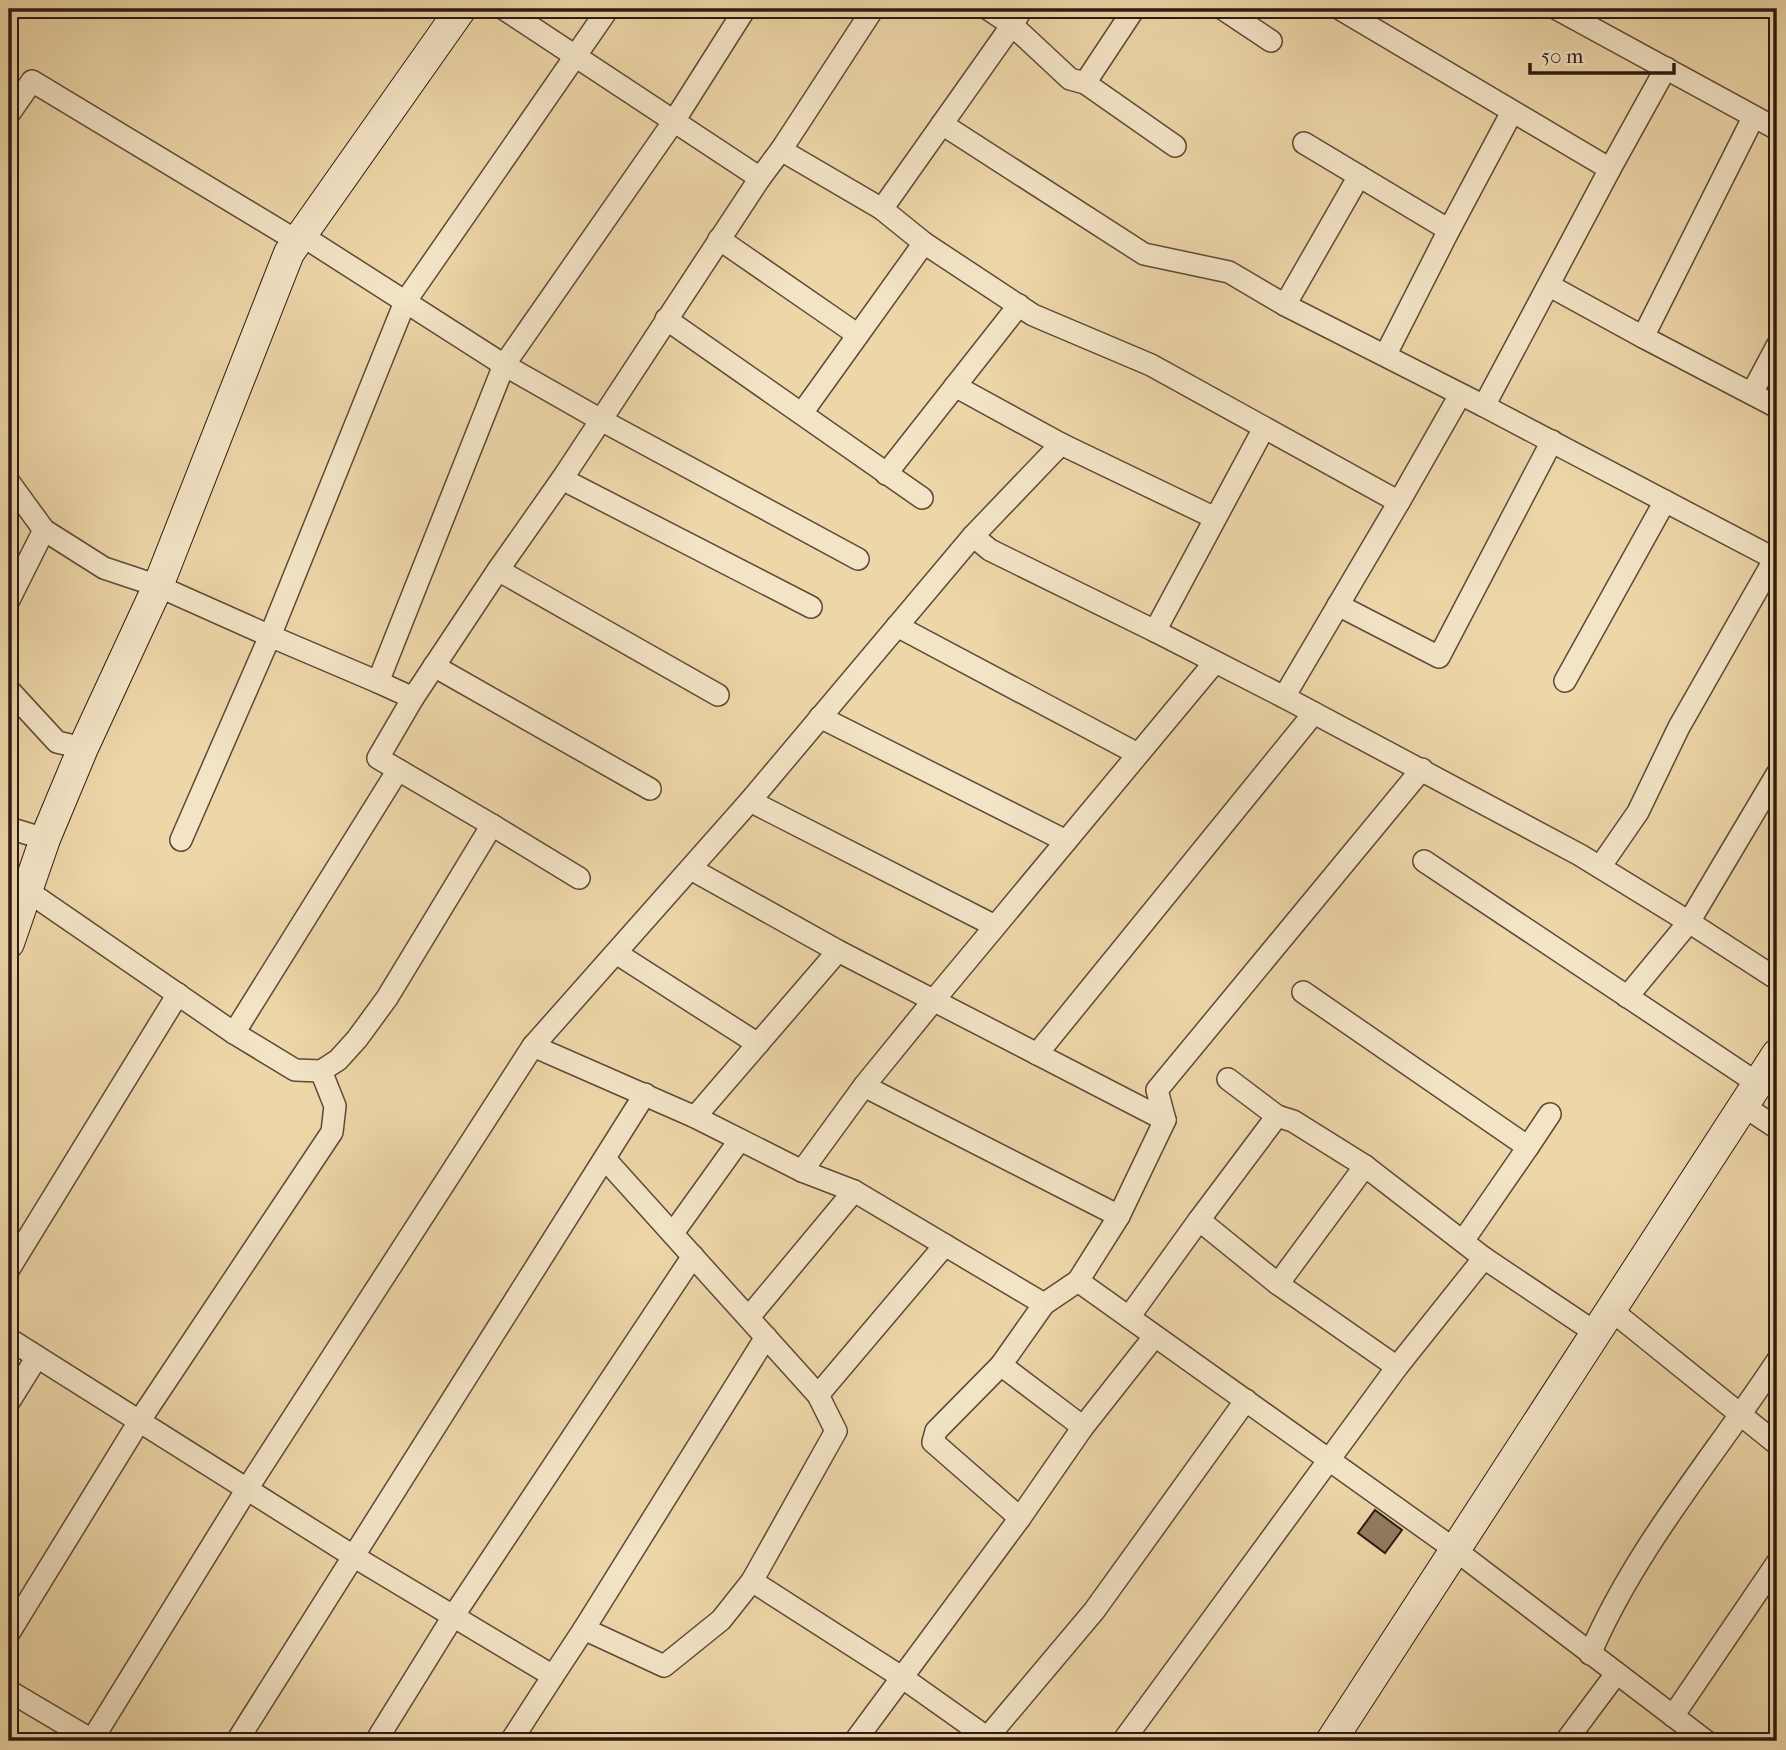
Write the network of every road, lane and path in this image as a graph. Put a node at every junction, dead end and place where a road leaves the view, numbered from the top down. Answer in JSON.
{"nodes":[{"id":1,"x":461,"y":9,"type":"edge"},
{"id":2,"x":503,"y":9,"type":"edge"},
{"id":3,"x":608,"y":9,"type":"edge"},
{"id":4,"x":745,"y":9,"type":"edge"},
{"id":5,"x":873,"y":9,"type":"edge"},
{"id":6,"x":988,"y":9,"type":"edge"},
{"id":7,"x":1134,"y":9,"type":"edge"},
{"id":8,"x":1223,"y":9,"type":"edge"},
{"id":9,"x":1340,"y":9,"type":"edge"},
{"id":10,"x":1557,"y":9,"type":"edge"},
{"id":11,"x":1017,"y":17,"type":"edge"},
{"id":12,"x":1271,"y":41,"type":"dead end"},
{"id":13,"x":576,"y":57,"type":"junction"},
{"id":14,"x":1666,"y":68,"type":"junction"},
{"id":15,"x":1085,"y":83,"type":"junction"},
{"id":16,"x":1512,"y":112,"type":"junction"},
{"id":17,"x":9,"y":114,"type":"edge"},
{"id":18,"x":1754,"y":118,"type":"junction"},
{"id":19,"x":674,"y":121,"type":"junction"},
{"id":20,"x":942,"y":124,"type":"junction"},
{"id":21,"x":1777,"y":129,"type":"edge"},
{"id":22,"x":1304,"y":143,"type":"dead end"},
{"id":23,"x":1175,"y":146,"type":"dead end"},
{"id":24,"x":781,"y":150,"type":"junction"},
{"id":25,"x":1610,"y":169,"type":"junction"},
{"id":26,"x":1359,"y":176,"type":"junction"},
{"id":27,"x":760,"y":178,"type":"junction"},
{"id":28,"x":882,"y":209,"type":"junction"},
{"id":29,"x":1449,"y":230,"type":"junction"},
{"id":30,"x":299,"y":238,"type":"junction"},
{"id":31,"x":719,"y":239,"type":"junction"},
{"id":32,"x":924,"y":243,"type":"junction"},
{"id":33,"x":1550,"y":286,"type":"junction"},
{"id":34,"x":405,"y":302,"type":"junction"},
{"id":35,"x":1020,"y":305,"type":"junction"},
{"id":36,"x":1285,"y":305,"type":"junction"},
{"id":37,"x":666,"y":319,"type":"junction"},
{"id":38,"x":858,"y":335,"type":"junction"},
{"id":39,"x":1643,"y":337,"type":"junction"},
{"id":40,"x":1777,"y":346,"type":"edge"},
{"id":41,"x":1386,"y":354,"type":"junction"},
{"id":42,"x":505,"y":365,"type":"junction"},
{"id":43,"x":955,"y":386,"type":"junction"},
{"id":44,"x":1752,"y":393,"type":"junction"},
{"id":45,"x":1460,"y":395,"type":"junction"},
{"id":46,"x":1484,"y":405,"type":"junction"},
{"id":47,"x":1777,"y":407,"type":"edge"},
{"id":48,"x":802,"y":413,"type":"junction"},
{"id":49,"x":601,"y":420,"type":"junction"},
{"id":50,"x":1264,"y":428,"type":"junction"},
{"id":51,"x":1552,"y":441,"type":"junction"},
{"id":52,"x":1061,"y":444,"type":"junction"},
{"id":53,"x":886,"y":474,"type":"junction"},
{"id":54,"x":562,"y":479,"type":"junction"},
{"id":55,"x":9,"y":482,"type":"edge"},
{"id":56,"x":922,"y":498,"type":"dead end"},
{"id":57,"x":1665,"y":501,"type":"junction"},
{"id":58,"x":1399,"y":502,"type":"junction"},
{"id":59,"x":1215,"y":518,"type":"junction"},
{"id":60,"x":44,"y":530,"type":"junction"},
{"id":61,"x":973,"y":536,"type":"junction"},
{"id":62,"x":1776,"y":558,"type":"edge"},
{"id":63,"x":858,"y":559,"type":"dead end"},
{"id":64,"x":498,"y":570,"type":"junction"},
{"id":65,"x":158,"y":586,"type":"junction"},
{"id":66,"x":9,"y":600,"type":"edge"},
{"id":67,"x":1338,"y":606,"type":"junction"},
{"id":68,"x":811,"y":607,"type":"dead end"},
{"id":69,"x":897,"y":626,"type":"junction"},
{"id":70,"x":1155,"y":631,"type":"junction"},
{"id":71,"x":270,"y":636,"type":"junction"},
{"id":72,"x":1215,"y":662,"type":"junction"},
{"id":73,"x":434,"y":666,"type":"junction"},
{"id":74,"x":1565,"y":681,"type":"dead end"},
{"id":75,"x":378,"y":682,"type":"junction"},
{"id":76,"x":9,"y":690,"type":"edge"},
{"id":77,"x":718,"y":695,"type":"dead end"},
{"id":78,"x":1284,"y":697,"type":"junction"},
{"id":79,"x":413,"y":698,"type":"junction"},
{"id":80,"x":1314,"y":713,"type":"junction"},
{"id":81,"x":820,"y":717,"type":"junction"},
{"id":82,"x":83,"y":748,"type":"junction"},
{"id":83,"x":1136,"y":753,"type":"junction"},
{"id":84,"x":1422,"y":769,"type":"junction"},
{"id":85,"x":398,"y":771,"type":"junction"},
{"id":86,"x":1777,"y":774,"type":"edge"},
{"id":87,"x":650,"y":789,"type":"dead end"},
{"id":88,"x":750,"y":801,"type":"junction"},
{"id":89,"x":492,"y":825,"type":"junction"},
{"id":90,"x":9,"y":828,"type":"edge"},
{"id":91,"x":46,"y":839,"type":"junction"},
{"id":92,"x":181,"y":840,"type":"dead end"},
{"id":93,"x":1066,"y":841,"type":"junction"},
{"id":94,"x":1424,"y":861,"type":"dead end"},
{"id":95,"x":1600,"y":867,"type":"junction"},
{"id":96,"x":691,"y":869,"type":"junction"},
{"id":97,"x":579,"y":878,"type":"dead end"},
{"id":98,"x":26,"y":890,"type":"junction"},
{"id":99,"x":1689,"y":922,"type":"junction"},
{"id":100,"x":995,"y":926,"type":"junction"},
{"id":101,"x":9,"y":943,"type":"edge"},
{"id":102,"x":838,"y":951,"type":"junction"},
{"id":103,"x":616,"y":953,"type":"junction"},
{"id":104,"x":1777,"y":979,"type":"edge"},
{"id":105,"x":1303,"y":992,"type":"dead end"},
{"id":106,"x":178,"y":994,"type":"junction"},
{"id":107,"x":1627,"y":997,"type":"junction"},
{"id":108,"x":933,"y":1000,"type":"junction"},
{"id":109,"x":234,"y":1033,"type":"junction"},
{"id":110,"x":758,"y":1044,"type":"junction"},
{"id":111,"x":533,"y":1046,"type":"junction"},
{"id":112,"x":1037,"y":1054,"type":"junction"},
{"id":113,"x":1777,"y":1054,"type":"edge"},
{"id":114,"x":321,"y":1071,"type":"junction"},
{"id":115,"x":1228,"y":1079,"type":"dead end"},
{"id":116,"x":863,"y":1086,"type":"junction"},
{"id":117,"x":645,"y":1094,"type":"junction"},
{"id":118,"x":1750,"y":1094,"type":"junction"},
{"id":119,"x":1550,"y":1114,"type":"dead end"},
{"id":120,"x":1277,"y":1116,"type":"junction"},
{"id":121,"x":695,"y":1117,"type":"junction"},
{"id":122,"x":1165,"y":1120,"type":"junction"},
{"id":123,"x":1777,"y":1128,"type":"edge"},
{"id":124,"x":739,"y":1141,"type":"junction"},
{"id":125,"x":1528,"y":1147,"type":"junction"},
{"id":126,"x":605,"y":1159,"type":"junction"},
{"id":127,"x":1365,"y":1166,"type":"junction"},
{"id":128,"x":802,"y":1171,"type":"junction"},
{"id":129,"x":854,"y":1191,"type":"junction"},
{"id":130,"x":1119,"y":1216,"type":"junction"},
{"id":131,"x":1199,"y":1220,"type":"junction"},
{"id":132,"x":673,"y":1233,"type":"junction"},
{"id":133,"x":1463,"y":1241,"type":"junction"},
{"id":134,"x":945,"y":1245,"type":"junction"},
{"id":135,"x":693,"y":1256,"type":"junction"},
{"id":136,"x":1484,"y":1258,"type":"junction"},
{"id":137,"x":9,"y":1269,"type":"edge"},
{"id":138,"x":1078,"y":1281,"type":"junction"},
{"id":139,"x":1278,"y":1284,"type":"junction"},
{"id":140,"x":1044,"y":1304,"type":"junction"},
{"id":141,"x":749,"y":1317,"type":"junction"},
{"id":142,"x":1129,"y":1317,"type":"junction"},
{"id":143,"x":1604,"y":1322,"type":"junction"},
{"id":144,"x":766,"y":1337,"type":"junction"},
{"id":145,"x":1154,"y":1337,"type":"junction"},
{"id":146,"x":9,"y":1339,"type":"edge"},
{"id":147,"x":37,"y":1357,"type":"junction"},
{"id":148,"x":1777,"y":1361,"type":"edge"},
{"id":149,"x":1000,"y":1364,"type":"junction"},
{"id":150,"x":1397,"y":1367,"type":"junction"},
{"id":151,"x":818,"y":1395,"type":"junction"},
{"id":152,"x":1246,"y":1400,"type":"junction"},
{"id":153,"x":9,"y":1402,"type":"edge"},
{"id":154,"x":1741,"y":1415,"type":"junction"},
{"id":155,"x":140,"y":1420,"type":"junction"},
{"id":156,"x":1083,"y":1427,"type":"junction"},
{"id":157,"x":1777,"y":1444,"type":"edge"},
{"id":158,"x":1330,"y":1459,"type":"junction"},
{"id":159,"x":247,"y":1489,"type":"junction"},
{"id":160,"x":1020,"y":1518,"type":"junction"},
{"id":161,"x":1454,"y":1549,"type":"junction"},
{"id":162,"x":353,"y":1556,"type":"junction"},
{"id":163,"x":1777,"y":1563,"type":"edge"},
{"id":164,"x":752,"y":1581,"type":"junction"},
{"id":165,"x":454,"y":1615,"type":"junction"},
{"id":166,"x":584,"y":1629,"type":"junction"},
{"id":167,"x":9,"y":1633,"type":"edge"},
{"id":168,"x":1590,"y":1654,"type":"junction"},
{"id":169,"x":1616,"y":1674,"type":"junction"},
{"id":170,"x":553,"y":1676,"type":"junction"},
{"id":171,"x":902,"y":1678,"type":"junction"},
{"id":172,"x":9,"y":1691,"type":"edge"},
{"id":173,"x":1673,"y":1716,"type":"junction"},
{"id":174,"x":1699,"y":1739,"type":"edge"},
{"id":175,"x":94,"y":1740,"type":"edge"},
{"id":176,"x":989,"y":1740,"type":"edge"},
{"id":177,"x":237,"y":1741,"type":"edge"},
{"id":178,"x":376,"y":1741,"type":"edge"},
{"id":179,"x":511,"y":1741,"type":"edge"},
{"id":180,"x":855,"y":1741,"type":"edge"},
{"id":181,"x":1123,"y":1741,"type":"edge"},
{"id":182,"x":1331,"y":1741,"type":"edge"},
{"id":183,"x":1566,"y":1741,"type":"edge"}],
"edges":[{"from":1,"to":30,"type":"street"},
{"from":2,"to":13,"type":"street"},
{"from":3,"to":13,"type":"street"},
{"from":4,"to":19,"type":"street"},
{"from":5,"to":24,"type":"street"},
{"from":6,"to":11,"type":"street"},
{"from":7,"to":15,"type":"street"},
{"from":8,"to":12,"type":"street"},
{"from":9,"to":16,"type":"street"},
{"from":10,"to":14,"type":"street"},
{"from":11,"to":15,"type":"street"},
{"from":11,"to":20,"type":"street"},
{"from":13,"to":19,"type":"street"},
{"from":13,"to":34,"type":"street"},
{"from":14,"to":18,"type":"street"},
{"from":14,"to":25,"type":"street"},
{"from":15,"to":23,"type":"street"},
{"from":16,"to":25,"type":"street"},
{"from":16,"to":29,"type":"street"},
{"from":17,"to":30,"type":"street"},
{"from":18,"to":21,"type":"street"},
{"from":18,"to":39,"type":"street"},
{"from":19,"to":27,"type":"street"},
{"from":19,"to":42,"type":"street"},
{"from":20,"to":28,"type":"street"},
{"from":20,"to":36,"type":"street"},
{"from":22,"to":26,"type":"street"},
{"from":24,"to":27,"type":"street"},
{"from":24,"to":28,"type":"street"},
{"from":25,"to":33,"type":"street"},
{"from":26,"to":29,"type":"street"},
{"from":26,"to":36,"type":"street"},
{"from":27,"to":31,"type":"street"},
{"from":28,"to":32,"type":"street"},
{"from":29,"to":41,"type":"street"},
{"from":30,"to":34,"type":"street"},
{"from":30,"to":65,"type":"street"},
{"from":31,"to":37,"type":"street"},
{"from":31,"to":38,"type":"street"},
{"from":32,"to":35,"type":"street"},
{"from":32,"to":38,"type":"street"},
{"from":33,"to":39,"type":"street"},
{"from":33,"to":46,"type":"street"},
{"from":34,"to":42,"type":"street"},
{"from":34,"to":71,"type":"street"},
{"from":35,"to":43,"type":"street"},
{"from":35,"to":50,"type":"street"},
{"from":36,"to":41,"type":"street"},
{"from":37,"to":48,"type":"street"},
{"from":37,"to":49,"type":"street"},
{"from":38,"to":48,"type":"street"},
{"from":39,"to":44,"type":"street"},
{"from":40,"to":44,"type":"street"},
{"from":41,"to":45,"type":"street"},
{"from":42,"to":49,"type":"street"},
{"from":42,"to":75,"type":"street"},
{"from":43,"to":52,"type":"street"},
{"from":43,"to":53,"type":"street"},
{"from":44,"to":47,"type":"street"},
{"from":45,"to":46,"type":"street"},
{"from":45,"to":58,"type":"street"},
{"from":46,"to":51,"type":"street"},
{"from":48,"to":53,"type":"street"},
{"from":49,"to":54,"type":"street"},
{"from":49,"to":63,"type":"street"},
{"from":50,"to":58,"type":"street"},
{"from":50,"to":59,"type":"street"},
{"from":51,"to":57,"type":"street"},
{"from":51,"to":67,"type":"street"},
{"from":52,"to":59,"type":"street"},
{"from":52,"to":61,"type":"street"},
{"from":53,"to":56,"type":"street"},
{"from":54,"to":64,"type":"street"},
{"from":54,"to":68,"type":"street"},
{"from":55,"to":60,"type":"street"},
{"from":57,"to":62,"type":"street"},
{"from":57,"to":74,"type":"street"},
{"from":58,"to":67,"type":"street"},
{"from":59,"to":70,"type":"street"},
{"from":60,"to":65,"type":"street"},
{"from":60,"to":66,"type":"street"},
{"from":61,"to":69,"type":"street"},
{"from":61,"to":70,"type":"street"},
{"from":62,"to":95,"type":"street"},
{"from":64,"to":73,"type":"street"},
{"from":64,"to":77,"type":"street"},
{"from":65,"to":71,"type":"street"},
{"from":65,"to":82,"type":"street"},
{"from":67,"to":78,"type":"street"},
{"from":69,"to":81,"type":"street"},
{"from":69,"to":83,"type":"street"},
{"from":70,"to":72,"type":"street"},
{"from":71,"to":75,"type":"street"},
{"from":71,"to":92,"type":"street"},
{"from":72,"to":78,"type":"street"},
{"from":72,"to":83,"type":"street"},
{"from":73,"to":79,"type":"street"},
{"from":73,"to":87,"type":"street"},
{"from":75,"to":79,"type":"street"},
{"from":76,"to":82,"type":"street"},
{"from":78,"to":80,"type":"street"},
{"from":79,"to":85,"type":"street"},
{"from":80,"to":84,"type":"street"},
{"from":80,"to":112,"type":"street"},
{"from":81,"to":88,"type":"street"},
{"from":81,"to":93,"type":"street"},
{"from":82,"to":91,"type":"street"},
{"from":83,"to":93,"type":"street"},
{"from":84,"to":95,"type":"street"},
{"from":84,"to":122,"type":"street"},
{"from":85,"to":89,"type":"street"},
{"from":85,"to":109,"type":"street"},
{"from":86,"to":99,"type":"street"},
{"from":88,"to":96,"type":"street"},
{"from":88,"to":100,"type":"street"},
{"from":89,"to":97,"type":"street"},
{"from":89,"to":114,"type":"street"},
{"from":90,"to":91,"type":"street"},
{"from":91,"to":98,"type":"street"},
{"from":93,"to":100,"type":"street"},
{"from":94,"to":107,"type":"street"},
{"from":95,"to":99,"type":"street"},
{"from":96,"to":102,"type":"street"},
{"from":96,"to":103,"type":"street"},
{"from":98,"to":101,"type":"street"},
{"from":98,"to":106,"type":"street"},
{"from":99,"to":104,"type":"street"},
{"from":99,"to":107,"type":"street"},
{"from":100,"to":108,"type":"street"},
{"from":102,"to":108,"type":"street"},
{"from":102,"to":110,"type":"street"},
{"from":103,"to":110,"type":"street"},
{"from":103,"to":111,"type":"street"},
{"from":105,"to":125,"type":"street"},
{"from":106,"to":109,"type":"street"},
{"from":106,"to":137,"type":"street"},
{"from":107,"to":118,"type":"street"},
{"from":108,"to":112,"type":"street"},
{"from":108,"to":116,"type":"street"},
{"from":109,"to":114,"type":"street"},
{"from":110,"to":121,"type":"street"},
{"from":111,"to":117,"type":"street"},
{"from":111,"to":159,"type":"street"},
{"from":112,"to":122,"type":"street"},
{"from":113,"to":118,"type":"street"},
{"from":114,"to":155,"type":"street"},
{"from":115,"to":120,"type":"street"},
{"from":116,"to":128,"type":"street"},
{"from":116,"to":130,"type":"street"},
{"from":117,"to":121,"type":"street"},
{"from":117,"to":126,"type":"street"},
{"from":118,"to":123,"type":"street"},
{"from":118,"to":143,"type":"street"},
{"from":119,"to":125,"type":"street"},
{"from":120,"to":127,"type":"street"},
{"from":120,"to":131,"type":"street"},
{"from":121,"to":124,"type":"street"},
{"from":122,"to":130,"type":"street"},
{"from":124,"to":128,"type":"street"},
{"from":124,"to":132,"type":"street"},
{"from":125,"to":133,"type":"street"},
{"from":126,"to":132,"type":"street"},
{"from":126,"to":162,"type":"street"},
{"from":127,"to":133,"type":"street"},
{"from":127,"to":139,"type":"street"},
{"from":128,"to":129,"type":"street"},
{"from":129,"to":134,"type":"street"},
{"from":129,"to":141,"type":"street"},
{"from":130,"to":138,"type":"street"},
{"from":131,"to":139,"type":"street"},
{"from":131,"to":142,"type":"street"},
{"from":132,"to":135,"type":"street"},
{"from":133,"to":136,"type":"street"},
{"from":134,"to":140,"type":"street"},
{"from":134,"to":151,"type":"street"},
{"from":135,"to":141,"type":"street"},
{"from":135,"to":165,"type":"street"},
{"from":136,"to":143,"type":"street"},
{"from":136,"to":150,"type":"street"},
{"from":138,"to":140,"type":"street"},
{"from":138,"to":142,"type":"street"},
{"from":139,"to":150,"type":"street"},
{"from":140,"to":149,"type":"street"},
{"from":141,"to":144,"type":"street"},
{"from":142,"to":145,"type":"street"},
{"from":143,"to":154,"type":"street"},
{"from":143,"to":161,"type":"street"},
{"from":144,"to":151,"type":"street"},
{"from":144,"to":166,"type":"street"},
{"from":145,"to":152,"type":"street"},
{"from":145,"to":156,"type":"street"},
{"from":146,"to":147,"type":"street"},
{"from":147,"to":153,"type":"street"},
{"from":147,"to":155,"type":"street"},
{"from":148,"to":154,"type":"street"},
{"from":149,"to":156,"type":"street"},
{"from":149,"to":160,"type":"street"},
{"from":150,"to":158,"type":"street"},
{"from":151,"to":164,"type":"street"},
{"from":152,"to":158,"type":"street"},
{"from":152,"to":176,"type":"street"},
{"from":154,"to":157,"type":"street"},
{"from":154,"to":168,"type":"street"},
{"from":155,"to":159,"type":"street"},
{"from":155,"to":167,"type":"street"},
{"from":156,"to":160,"type":"street"},
{"from":158,"to":161,"type":"street"},
{"from":158,"to":181,"type":"street"},
{"from":159,"to":162,"type":"street"},
{"from":159,"to":175,"type":"street"},
{"from":160,"to":171,"type":"street"},
{"from":161,"to":168,"type":"street"},
{"from":161,"to":182,"type":"street"},
{"from":162,"to":165,"type":"street"},
{"from":162,"to":177,"type":"street"},
{"from":163,"to":173,"type":"street"},
{"from":164,"to":166,"type":"street"},
{"from":164,"to":171,"type":"street"},
{"from":165,"to":170,"type":"street"},
{"from":165,"to":178,"type":"street"},
{"from":166,"to":170,"type":"street"},
{"from":168,"to":169,"type":"street"},
{"from":169,"to":173,"type":"street"},
{"from":169,"to":183,"type":"street"},
{"from":170,"to":179,"type":"street"},
{"from":171,"to":176,"type":"street"},
{"from":171,"to":180,"type":"street"},
{"from":172,"to":175,"type":"street"},
{"from":173,"to":174,"type":"street"}]}
